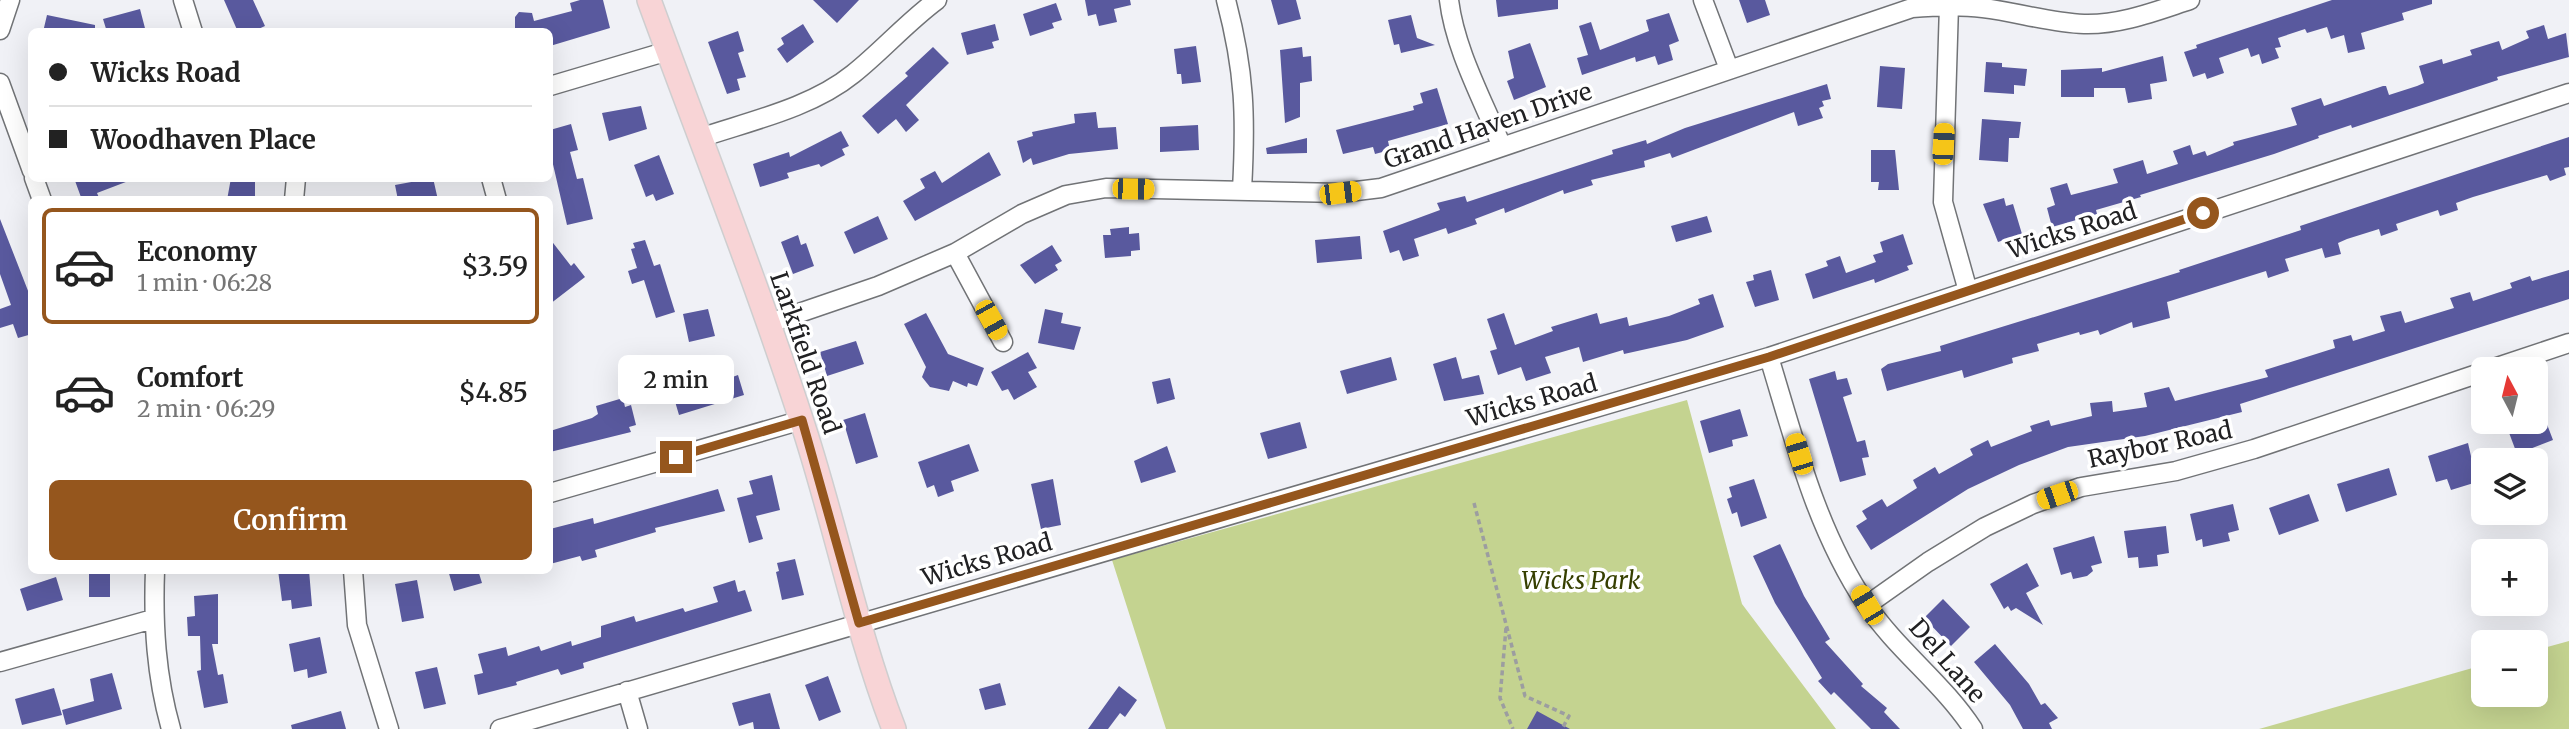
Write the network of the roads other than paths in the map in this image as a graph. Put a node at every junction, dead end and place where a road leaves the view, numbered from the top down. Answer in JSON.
{"nodes":[{"id":1,"x":10,"y":0,"type":"edge"},
{"id":2,"x":183,"y":0,"type":"edge"},
{"id":3,"x":649,"y":0,"type":"edge"},
{"id":4,"x":937,"y":0,"type":"edge"},
{"id":5,"x":1227,"y":0,"type":"edge"},
{"id":6,"x":1449,"y":0,"type":"edge"},
{"id":7,"x":1703,"y":0,"type":"edge"},
{"id":8,"x":2190,"y":0,"type":"edge"},
{"id":9,"x":1949,"y":5,"type":"junction"},
{"id":10,"x":192,"y":28,"type":"edge"},
{"id":11,"x":0,"y":30,"type":"edge"},
{"id":12,"x":668,"y":51,"type":"junction"},
{"id":13,"x":1729,"y":69,"type":"junction"},
{"id":14,"x":0,"y":83,"type":"edge"},
{"id":15,"x":553,"y":85,"type":"edge"},
{"id":16,"x":2569,"y":93,"type":"edge"},
{"id":17,"x":700,"y":138,"type":"junction"},
{"id":18,"x":1502,"y":147,"type":"junction"},
{"id":19,"x":28,"y":160,"type":"edge"},
{"id":20,"x":1242,"y":190,"type":"junction"},
{"id":21,"x":955,"y":253,"type":"junction"},
{"id":22,"x":1968,"y":291,"type":"junction"},
{"id":23,"x":767,"y":324,"type":"junction"},
{"id":24,"x":1003,"y":342,"type":"dead end"},
{"id":25,"x":2569,"y":343,"type":"edge"},
{"id":26,"x":1769,"y":357,"type":"junction"},
{"id":27,"x":2527,"y":357,"type":"edge"},
{"id":28,"x":2471,"y":376,"type":"edge"},
{"id":29,"x":802,"y":420,"type":"junction"},
{"id":30,"x":553,"y":492,"type":"edge"},
{"id":31,"x":155,"y":574,"type":"edge"},
{"id":32,"x":354,"y":574,"type":"edge"},
{"id":33,"x":1867,"y":605,"type":"junction"},
{"id":34,"x":153,"y":619,"type":"junction"},
{"id":35,"x":859,"y":623,"type":"junction"},
{"id":36,"x":0,"y":662,"type":"edge"},
{"id":37,"x":627,"y":691,"type":"junction"},
{"id":38,"x":171,"y":729,"type":"edge"},
{"id":39,"x":389,"y":729,"type":"edge"},
{"id":40,"x":500,"y":729,"type":"edge"},
{"id":41,"x":638,"y":729,"type":"edge"},
{"id":42,"x":894,"y":729,"type":"edge"},
{"id":43,"x":1973,"y":729,"type":"edge"}],
"edges":[{"from":1,"to":11,"type":"street"},
{"from":2,"to":10,"type":"street"},
{"from":3,"to":12,"type":"main road","name":"Larkfield Road"},
{"from":4,"to":17,"type":"street"},
{"from":5,"to":20,"type":"street"},
{"from":6,"to":18,"type":"street"},
{"from":7,"to":13,"type":"street"},
{"from":8,"to":9,"type":"street","name":"Grand Haven Drive"},
{"from":9,"to":13,"type":"street","name":"Grand Haven Drive"},
{"from":9,"to":22,"type":"street"},
{"from":12,"to":15,"type":"street"},
{"from":12,"to":17,"type":"main road","name":"Larkfield Road"},
{"from":13,"to":18,"type":"street","name":"Grand Haven Drive"},
{"from":14,"to":19,"type":"street"},
{"from":16,"to":22,"type":"street","name":"Wicks Road"},
{"from":17,"to":23,"type":"main road","name":"Larkfield Road"},
{"from":18,"to":20,"type":"street","name":"Grand Haven Drive"},
{"from":20,"to":21,"type":"street","name":"Grand Haven Drive"},
{"from":21,"to":23,"type":"street","name":"Grand Haven Drive"},
{"from":21,"to":24,"type":"street"},
{"from":22,"to":26,"type":"street","name":"Wicks Road"},
{"from":23,"to":29,"type":"main road","name":"Larkfield Road"},
{"from":25,"to":27,"type":"street"},
{"from":26,"to":33,"type":"street","name":"Del Lane"},
{"from":26,"to":35,"type":"street","name":"Wicks Road"},
{"from":28,"to":33,"type":"street","name":"Raybor Road"},
{"from":29,"to":30,"type":"street"},
{"from":29,"to":35,"type":"main road","name":"Larkfield Road"},
{"from":31,"to":34,"type":"street"},
{"from":32,"to":39,"type":"street"},
{"from":33,"to":43,"type":"street","name":"Del Lane"},
{"from":34,"to":36,"type":"street"},
{"from":34,"to":38,"type":"street"},
{"from":35,"to":37,"type":"street","name":"Wicks Road"},
{"from":35,"to":42,"type":"main road","name":"Larkfield Road"},
{"from":37,"to":40,"type":"street","name":"Wicks Road"},
{"from":37,"to":41,"type":"street"}]}
